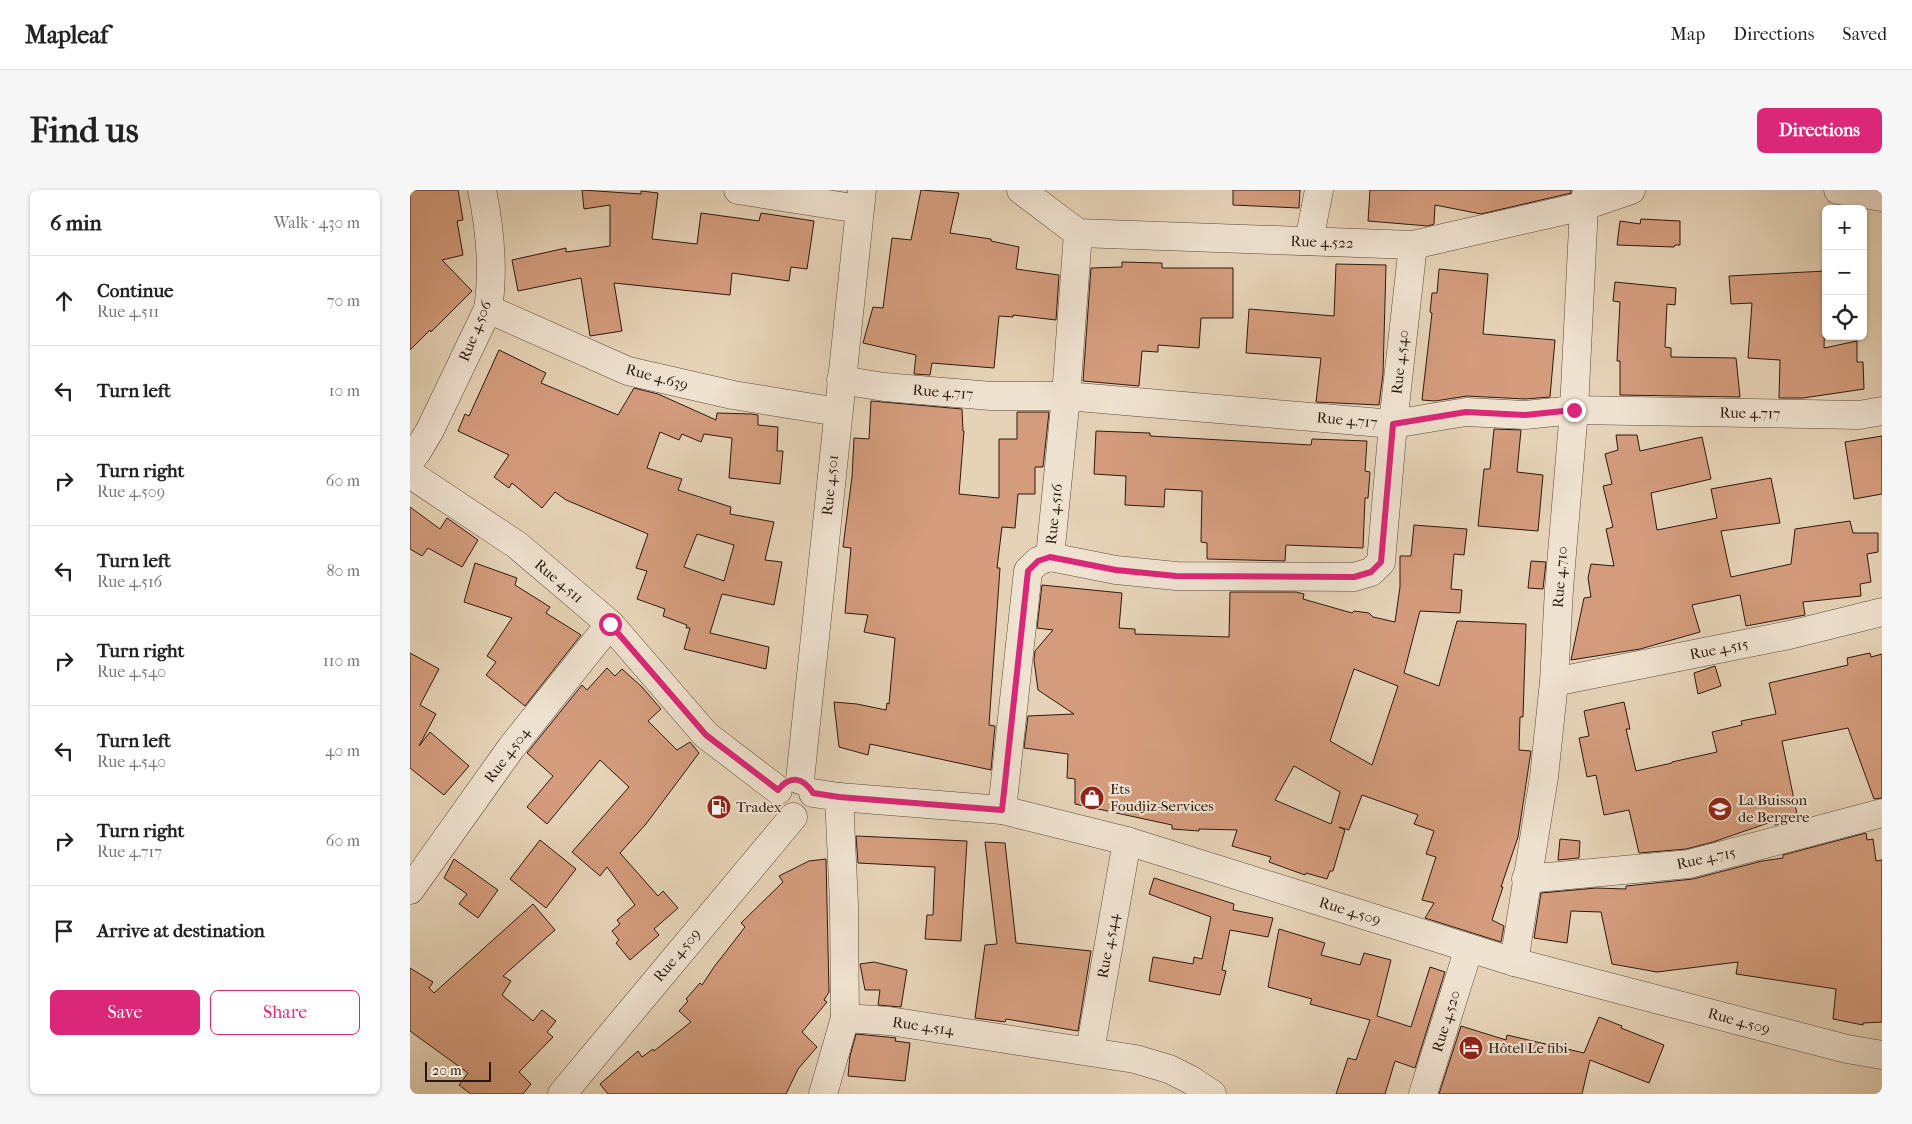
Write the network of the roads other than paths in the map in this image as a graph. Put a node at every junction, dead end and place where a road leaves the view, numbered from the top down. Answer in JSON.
{"nodes":[{"id":1,"x":482,"y":190,"type":"edge"},
{"id":2,"x":738,"y":190,"type":"edge"},
{"id":3,"x":1021,"y":190,"type":"edge"},
{"id":4,"x":1319,"y":190,"type":"edge"},
{"id":5,"x":1631,"y":190,"type":"edge"},
{"id":6,"x":1838,"y":190,"type":"edge"},
{"id":7,"x":1882,"y":197,"type":"edge"},
{"id":8,"x":1585,"y":198,"type":"edge"},
{"id":9,"x":860,"y":199,"type":"edge"},
{"id":10,"x":1078,"y":233,"type":"junction"},
{"id":11,"x":1309,"y":241,"type":"junction"},
{"id":12,"x":1414,"y":245,"type":"junction"},
{"id":13,"x":488,"y":309,"type":"junction"},
{"id":14,"x":841,"y":380,"type":"junction"},
{"id":15,"x":1066,"y":396,"type":"junction"},
{"id":16,"x":1574,"y":410,"type":"junction"},
{"id":17,"x":838,"y":412,"type":"junction"},
{"id":18,"x":1882,"y":412,"type":"edge"},
{"id":19,"x":1393,"y":424,"type":"junction"},
{"id":20,"x":410,"y":460,"type":"edge"},
{"id":21,"x":410,"y":474,"type":"edge"},
{"id":22,"x":1050,"y":557,"type":"junction"},
{"id":23,"x":1882,"y":612,"type":"edge"},
{"id":24,"x":610,"y":624,"type":"junction"},
{"id":25,"x":1554,"y":682,"type":"junction"},
{"id":26,"x":808,"y":790,"type":"junction"},
{"id":27,"x":1002,"y":810,"type":"junction"},
{"id":28,"x":1882,"y":813,"type":"edge"},
{"id":29,"x":1127,"y":841,"type":"junction"},
{"id":30,"x":1526,"y":879,"type":"junction"},
{"id":31,"x":410,"y":890,"type":"edge"},
{"id":32,"x":1469,"y":948,"type":"junction"},
{"id":33,"x":1514,"y":962,"type":"junction"},
{"id":34,"x":844,"y":1018,"type":"junction"},
{"id":35,"x":1090,"y":1051,"type":"junction"},
{"id":36,"x":1882,"y":1055,"type":"edge"},
{"id":37,"x":566,"y":1092,"type":"edge"},
{"id":38,"x":823,"y":1094,"type":"edge"},
{"id":39,"x":1212,"y":1094,"type":"edge"},
{"id":40,"x":1423,"y":1094,"type":"edge"}],
"edges":[{"from":1,"to":13,"type":"street","name":"Rue 4.506"},
{"from":2,"to":9,"type":"street"},
{"from":3,"to":10,"type":"street"},
{"from":4,"to":11,"type":"street"},
{"from":5,"to":8,"type":"street","name":"Rue 4.522"},
{"from":6,"to":7,"type":"street"},
{"from":8,"to":12,"type":"street","name":"Rue 4.522"},
{"from":8,"to":16,"type":"street","name":"Rue 4.710"},
{"from":9,"to":14,"type":"street","name":"Rue 4.501"},
{"from":10,"to":11,"type":"street","name":"Rue 4.522"},
{"from":10,"to":15,"type":"street","name":"Rue 4.516"},
{"from":11,"to":12,"type":"street","name":"Rue 4.522"},
{"from":12,"to":19,"type":"street","name":"Rue 4.540"},
{"from":13,"to":17,"type":"street","name":"Rue 4.639"},
{"from":13,"to":20,"type":"street","name":"Rue 4.506"},
{"from":14,"to":15,"type":"street","name":"Rue 4.717"},
{"from":14,"to":17,"type":"street","name":"Rue 4.501"},
{"from":15,"to":19,"type":"street","name":"Rue 4.717"},
{"from":15,"to":22,"type":"street","name":"Rue 4.516"},
{"from":16,"to":18,"type":"street","name":"Rue 4.717"},
{"from":16,"to":19,"type":"street","name":"Rue 4.717"},
{"from":16,"to":25,"type":"street","name":"Rue 4.710"},
{"from":17,"to":26,"type":"street","name":"Rue 4.501"},
{"from":19,"to":22,"type":"street","name":"Rue 4.540"},
{"from":21,"to":24,"type":"street","name":"Rue 4.511"},
{"from":22,"to":27,"type":"street","name":"Rue 4.516"},
{"from":23,"to":25,"type":"street","name":"Rue 4.515"},
{"from":24,"to":26,"type":"street","name":"Rue 4.511"},
{"from":24,"to":31,"type":"street","name":"Rue 4.504"},
{"from":25,"to":30,"type":"street","name":"Rue 4.710"},
{"from":26,"to":27,"type":"street","name":"Rue 4.509"},
{"from":26,"to":34,"type":"street"},
{"from":26,"to":37,"type":"street","name":"Rue 4.509"},
{"from":27,"to":29,"type":"street","name":"Rue 4.509"},
{"from":28,"to":30,"type":"street","name":"Rue 4.715"},
{"from":29,"to":32,"type":"street","name":"Rue 4.509"},
{"from":29,"to":35,"type":"street","name":"Rue 4.544"},
{"from":30,"to":33,"type":"street","name":"Rue 4.710"},
{"from":32,"to":33,"type":"street","name":"Rue 4.509"},
{"from":32,"to":40,"type":"street","name":"Rue 4.520"},
{"from":33,"to":36,"type":"street","name":"Rue 4.509"},
{"from":34,"to":35,"type":"street","name":"Rue 4.514"},
{"from":34,"to":38,"type":"street"},
{"from":35,"to":39,"type":"street","name":"Rue 4.514"}]}
